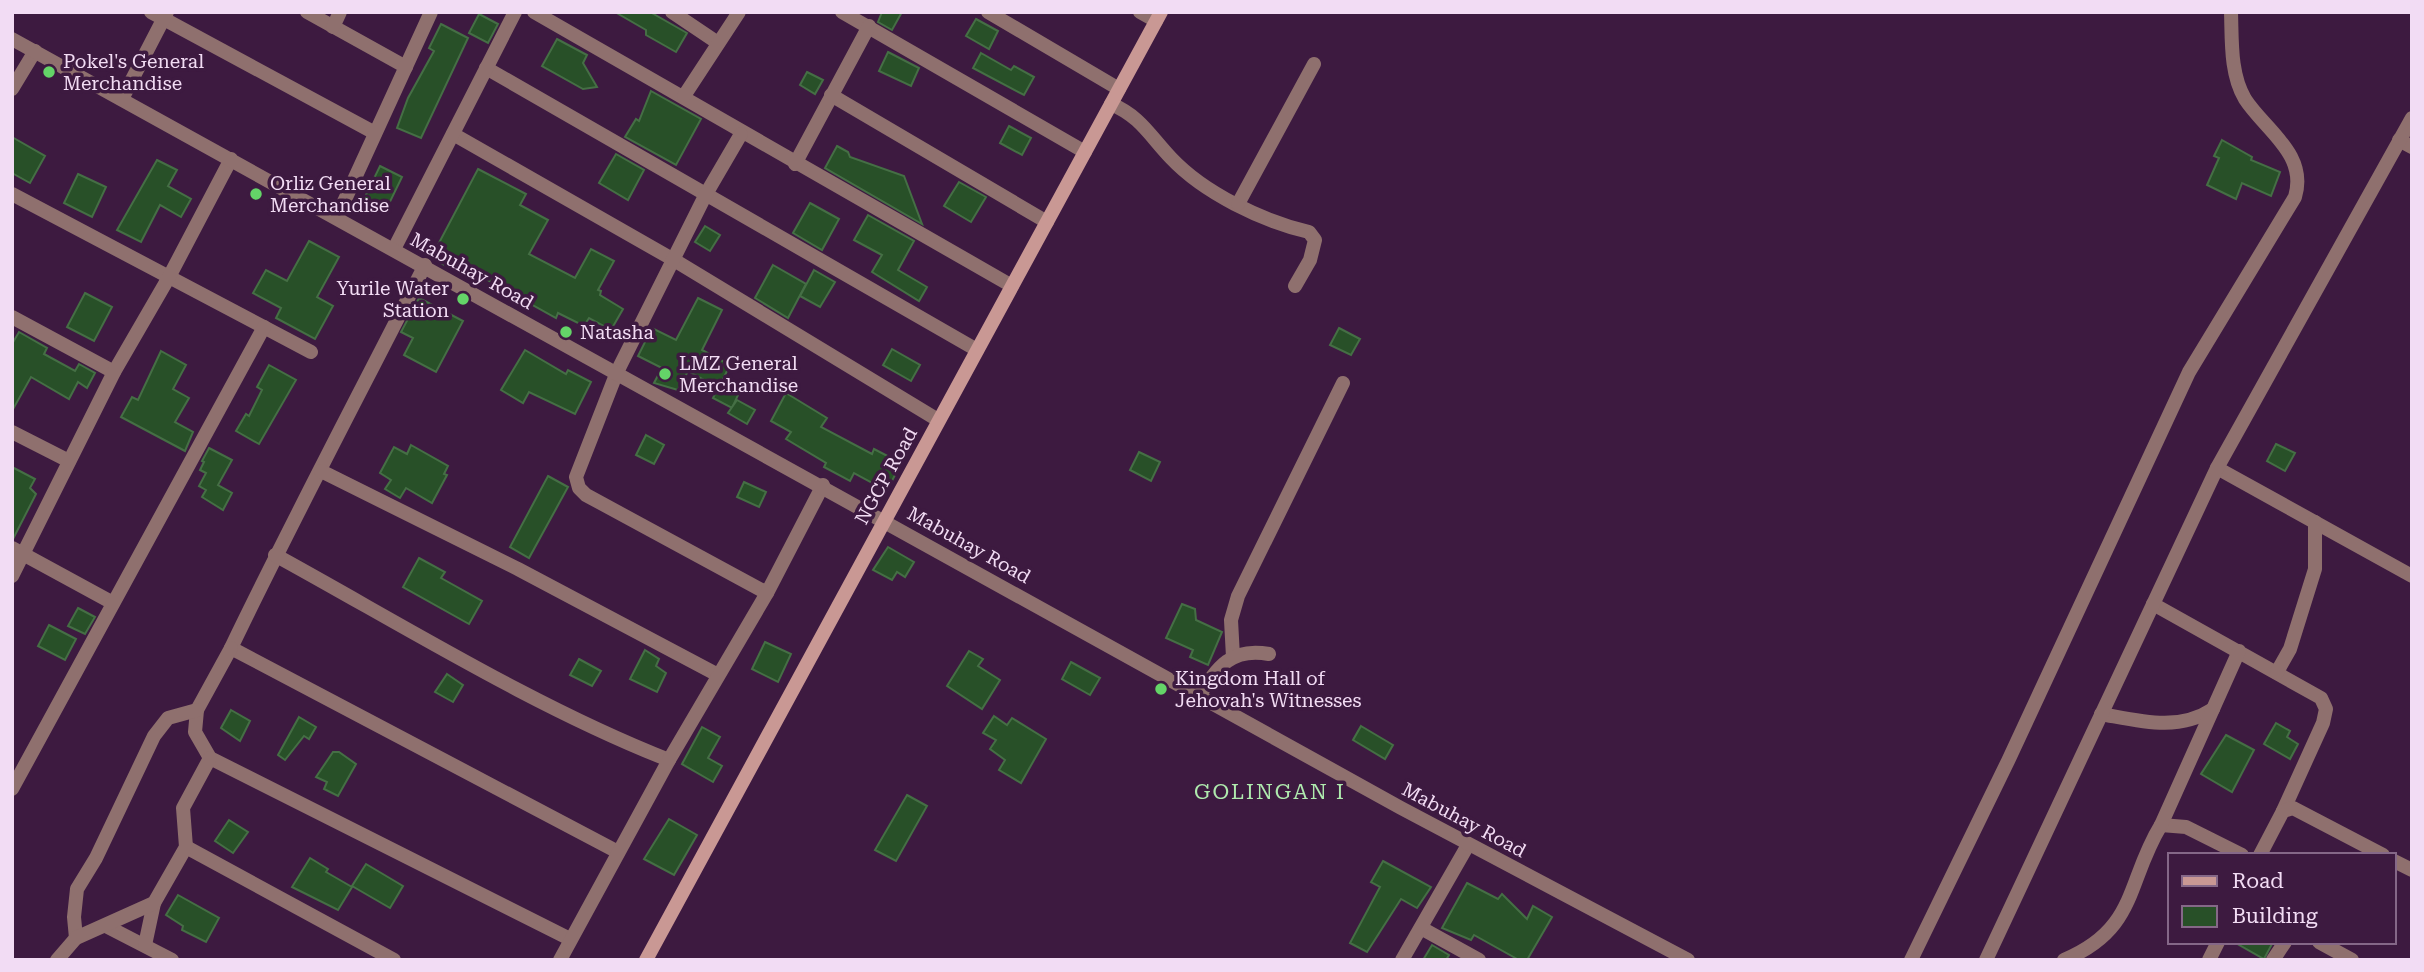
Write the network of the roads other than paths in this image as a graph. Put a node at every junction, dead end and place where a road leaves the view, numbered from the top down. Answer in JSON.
{"nodes":[{"id":1,"x":307,"y":12,"type":"edge"},
{"id":2,"x":340,"y":12,"type":"edge"},
{"id":3,"x":431,"y":12,"type":"edge"},
{"id":4,"x":515,"y":12,"type":"edge"},
{"id":5,"x":534,"y":12,"type":"edge"},
{"id":6,"x":671,"y":12,"type":"edge"},
{"id":7,"x":739,"y":12,"type":"edge"},
{"id":8,"x":842,"y":12,"type":"edge"},
{"id":9,"x":988,"y":12,"type":"edge"},
{"id":10,"x":1140,"y":12,"type":"edge"},
{"id":11,"x":2231,"y":12,"type":"edge"},
{"id":12,"x":161,"y":14,"type":"edge"},
{"id":13,"x":1159,"y":17,"type":"edge"},
{"id":14,"x":869,"y":26,"type":"junction"},
{"id":15,"x":333,"y":27,"type":"junction"},
{"id":16,"x":12,"y":39,"type":"edge"},
{"id":17,"x":718,"y":43,"type":"junction"},
{"id":18,"x":35,"y":51,"type":"junction"},
{"id":19,"x":1314,"y":64,"type":"dead end"},
{"id":20,"x":406,"y":67,"type":"junction"},
{"id":21,"x":486,"y":68,"type":"junction"},
{"id":22,"x":12,"y":89,"type":"edge"},
{"id":23,"x":1119,"y":89,"type":"junction"},
{"id":24,"x":831,"y":95,"type":"junction"},
{"id":25,"x":684,"y":96,"type":"junction"},
{"id":26,"x":122,"y":99,"type":"junction"},
{"id":27,"x":1111,"y":104,"type":"junction"},
{"id":28,"x":2412,"y":118,"type":"edge"},
{"id":29,"x":376,"y":132,"type":"junction"},
{"id":30,"x":453,"y":134,"type":"junction"},
{"id":31,"x":741,"y":134,"type":"junction"},
{"id":32,"x":2406,"y":144,"type":"edge"},
{"id":33,"x":1085,"y":152,"type":"junction"},
{"id":34,"x":231,"y":159,"type":"junction"},
{"id":35,"x":795,"y":164,"type":"junction"},
{"id":36,"x":12,"y":194,"type":"edge"},
{"id":37,"x":706,"y":194,"type":"junction"},
{"id":38,"x":1238,"y":204,"type":"junction"},
{"id":39,"x":337,"y":217,"type":"junction"},
{"id":40,"x":1047,"y":222,"type":"junction"},
{"id":41,"x":394,"y":250,"type":"junction"},
{"id":42,"x":674,"y":260,"type":"junction"},
{"id":43,"x":425,"y":265,"type":"junction"},
{"id":44,"x":169,"y":277,"type":"junction"},
{"id":45,"x":1012,"y":286,"type":"junction"},
{"id":46,"x":1295,"y":286,"type":"dead end"},
{"id":47,"x":12,"y":317,"type":"edge"},
{"id":48,"x":264,"y":327,"type":"junction"},
{"id":49,"x":977,"y":350,"type":"junction"},
{"id":50,"x":311,"y":352,"type":"dead end"},
{"id":51,"x":114,"y":372,"type":"junction"},
{"id":52,"x":617,"y":372,"type":"junction"},
{"id":53,"x":1343,"y":383,"type":"dead end"},
{"id":54,"x":938,"y":420,"type":"junction"},
{"id":55,"x":12,"y":432,"type":"edge"},
{"id":56,"x":69,"y":461,"type":"junction"},
{"id":57,"x":2217,"y":468,"type":"junction"},
{"id":58,"x":321,"y":471,"type":"junction"},
{"id":59,"x":823,"y":485,"type":"junction"},
{"id":60,"x":884,"y":520,"type":"junction"},
{"id":61,"x":2315,"y":522,"type":"junction"},
{"id":62,"x":18,"y":552,"type":"edge"},
{"id":63,"x":275,"y":555,"type":"junction"},
{"id":64,"x":12,"y":576,"type":"edge"},
{"id":65,"x":2412,"y":576,"type":"edge"},
{"id":66,"x":767,"y":593,"type":"junction"},
{"id":67,"x":113,"y":603,"type":"junction"},
{"id":68,"x":2153,"y":604,"type":"junction"},
{"id":69,"x":231,"y":648,"type":"junction"},
{"id":70,"x":2239,"y":651,"type":"junction"},
{"id":71,"x":1269,"y":654,"type":"dead end"},
{"id":72,"x":1233,"y":657,"type":"junction"},
{"id":73,"x":2277,"y":672,"type":"junction"},
{"id":74,"x":718,"y":675,"type":"junction"},
{"id":75,"x":1199,"y":696,"type":"junction"},
{"id":76,"x":2213,"y":709,"type":"junction"},
{"id":77,"x":197,"y":710,"type":"junction"},
{"id":78,"x":2101,"y":714,"type":"junction"},
{"id":79,"x":210,"y":758,"type":"junction"},
{"id":80,"x":669,"y":760,"type":"junction"},
{"id":81,"x":12,"y":789,"type":"edge"},
{"id":82,"x":2283,"y":811,"type":"junction"},
{"id":83,"x":2161,"y":825,"type":"junction"},
{"id":84,"x":1468,"y":845,"type":"junction"},
{"id":85,"x":186,"y":847,"type":"junction"},
{"id":86,"x":618,"y":852,"type":"junction"},
{"id":87,"x":2238,"y":853,"type":"edge"},
{"id":88,"x":2261,"y":853,"type":"edge"},
{"id":89,"x":2379,"y":853,"type":"edge"},
{"id":90,"x":2396,"y":862,"type":"edge"},
{"id":91,"x":2412,"y":870,"type":"edge"},
{"id":92,"x":154,"y":903,"type":"junction"},
{"id":93,"x":106,"y":926,"type":"junction"},
{"id":94,"x":1421,"y":928,"type":"junction"},
{"id":95,"x":76,"y":938,"type":"junction"},
{"id":96,"x":570,"y":939,"type":"junction"},
{"id":97,"x":2217,"y":944,"type":"edge"},
{"id":98,"x":2284,"y":944,"type":"edge"},
{"id":99,"x":2323,"y":944,"type":"edge"},
{"id":100,"x":145,"y":946,"type":"junction"},
{"id":101,"x":57,"y":960,"type":"edge"},
{"id":102,"x":173,"y":960,"type":"edge"},
{"id":103,"x":394,"y":960,"type":"edge"},
{"id":104,"x":560,"y":960,"type":"edge"},
{"id":105,"x":646,"y":960,"type":"edge"},
{"id":106,"x":1402,"y":960,"type":"edge"},
{"id":107,"x":1479,"y":960,"type":"edge"},
{"id":108,"x":1688,"y":960,"type":"edge"},
{"id":109,"x":1911,"y":960,"type":"edge"},
{"id":110,"x":1986,"y":960,"type":"edge"},
{"id":111,"x":2064,"y":960,"type":"edge"},
{"id":112,"x":2209,"y":960,"type":"edge"},
{"id":113,"x":2273,"y":960,"type":"edge"},
{"id":114,"x":2352,"y":960,"type":"edge"}],
"edges":[{"from":1,"to":15,"type":"street"},
{"from":2,"to":15,"type":"street"},
{"from":3,"to":20,"type":"street"},
{"from":4,"to":21,"type":"street"},
{"from":5,"to":25,"type":"street"},
{"from":6,"to":17,"type":"street"},
{"from":7,"to":17,"type":"street"},
{"from":8,"to":14,"type":"street"},
{"from":9,"to":23,"type":"street"},
{"from":10,"to":13,"type":"street"},
{"from":11,"to":109,"type":"street"},
{"from":12,"to":26,"type":"street"},
{"from":12,"to":29,"type":"street"},
{"from":13,"to":23,"type":"main road","name":"NGCP Road"},
{"from":14,"to":24,"type":"street"},
{"from":14,"to":33,"type":"street"},
{"from":15,"to":20,"type":"street"},
{"from":16,"to":18,"type":"street","name":"Mabuhay Road"},
{"from":17,"to":25,"type":"street"},
{"from":18,"to":22,"type":"street"},
{"from":18,"to":26,"type":"street","name":"Mabuhay Road"},
{"from":19,"to":38,"type":"street"},
{"from":20,"to":29,"type":"street"},
{"from":21,"to":30,"type":"street"},
{"from":21,"to":37,"type":"street"},
{"from":23,"to":27,"type":"main road","name":"NGCP Road"},
{"from":24,"to":35,"type":"street"},
{"from":24,"to":40,"type":"street"},
{"from":25,"to":31,"type":"street"},
{"from":26,"to":34,"type":"street","name":"Mabuhay Road"},
{"from":27,"to":33,"type":"main road","name":"NGCP Road"},
{"from":27,"to":38,"type":"street"},
{"from":28,"to":32,"type":"street"},
{"from":29,"to":39,"type":"street"},
{"from":30,"to":41,"type":"street"},
{"from":30,"to":42,"type":"street"},
{"from":31,"to":35,"type":"street"},
{"from":31,"to":37,"type":"street"},
{"from":32,"to":57,"type":"street"},
{"from":33,"to":40,"type":"main road","name":"NGCP Road"},
{"from":34,"to":39,"type":"street","name":"Mabuhay Road"},
{"from":34,"to":44,"type":"street"},
{"from":35,"to":45,"type":"street"},
{"from":36,"to":44,"type":"street"},
{"from":37,"to":42,"type":"street"},
{"from":37,"to":49,"type":"street"},
{"from":38,"to":46,"type":"street"},
{"from":39,"to":41,"type":"street","name":"Mabuhay Road"},
{"from":40,"to":45,"type":"main road","name":"NGCP Road"},
{"from":41,"to":43,"type":"street","name":"Mabuhay Road"},
{"from":42,"to":52,"type":"street"},
{"from":42,"to":54,"type":"street"},
{"from":43,"to":52,"type":"street","name":"Mabuhay Road"},
{"from":43,"to":58,"type":"street"},
{"from":44,"to":48,"type":"street"},
{"from":44,"to":51,"type":"street"},
{"from":45,"to":49,"type":"main road","name":"NGCP Road"},
{"from":47,"to":51,"type":"street"},
{"from":48,"to":50,"type":"street"},
{"from":48,"to":67,"type":"street"},
{"from":49,"to":54,"type":"main road","name":"NGCP Road"},
{"from":51,"to":56,"type":"street"},
{"from":52,"to":59,"type":"street","name":"Mabuhay Road"},
{"from":52,"to":66,"type":"street"},
{"from":53,"to":72,"type":"street"},
{"from":54,"to":60,"type":"main road","name":"NGCP Road"},
{"from":55,"to":56,"type":"street"},
{"from":56,"to":62,"type":"street"},
{"from":57,"to":61,"type":"street"},
{"from":57,"to":68,"type":"street"},
{"from":58,"to":63,"type":"street"},
{"from":58,"to":74,"type":"street"},
{"from":59,"to":60,"type":"street","name":"Mabuhay Road"},
{"from":59,"to":66,"type":"street"},
{"from":60,"to":75,"type":"street","name":"Mabuhay Road"},
{"from":60,"to":105,"type":"main road","name":"NGCP Road"},
{"from":61,"to":65,"type":"street"},
{"from":61,"to":73,"type":"street"},
{"from":62,"to":64,"type":"street"},
{"from":62,"to":67,"type":"street"},
{"from":63,"to":69,"type":"street"},
{"from":63,"to":80,"type":"street"},
{"from":66,"to":74,"type":"street"},
{"from":67,"to":81,"type":"street"},
{"from":68,"to":70,"type":"street"},
{"from":68,"to":78,"type":"street"},
{"from":69,"to":77,"type":"street"},
{"from":69,"to":86,"type":"street"},
{"from":70,"to":73,"type":"street"},
{"from":70,"to":76,"type":"street"},
{"from":71,"to":72,"type":"street"},
{"from":72,"to":75,"type":"street"},
{"from":73,"to":82,"type":"street"},
{"from":74,"to":80,"type":"street"},
{"from":75,"to":84,"type":"street","name":"Mabuhay Road"},
{"from":76,"to":78,"type":"street"},
{"from":76,"to":83,"type":"street"},
{"from":77,"to":79,"type":"street"},
{"from":77,"to":95,"type":"street"},
{"from":78,"to":110,"type":"street"},
{"from":79,"to":85,"type":"street"},
{"from":79,"to":96,"type":"street"},
{"from":80,"to":86,"type":"street"},
{"from":82,"to":88,"type":"street"},
{"from":82,"to":89,"type":"street"},
{"from":83,"to":87,"type":"street"},
{"from":83,"to":111,"type":"street"},
{"from":84,"to":94,"type":"street"},
{"from":84,"to":108,"type":"street","name":"Mabuhay Road"},
{"from":85,"to":92,"type":"street"},
{"from":85,"to":103,"type":"street"},
{"from":86,"to":96,"type":"street"},
{"from":90,"to":91,"type":"street"},
{"from":92,"to":93,"type":"street"},
{"from":92,"to":100,"type":"street"},
{"from":93,"to":95,"type":"street"},
{"from":93,"to":100,"type":"street"},
{"from":94,"to":106,"type":"street"},
{"from":94,"to":107,"type":"street"},
{"from":95,"to":101,"type":"street"},
{"from":96,"to":104,"type":"street"},
{"from":97,"to":112,"type":"street"},
{"from":98,"to":113,"type":"street"},
{"from":99,"to":114,"type":"street"},
{"from":100,"to":102,"type":"street"}]}
